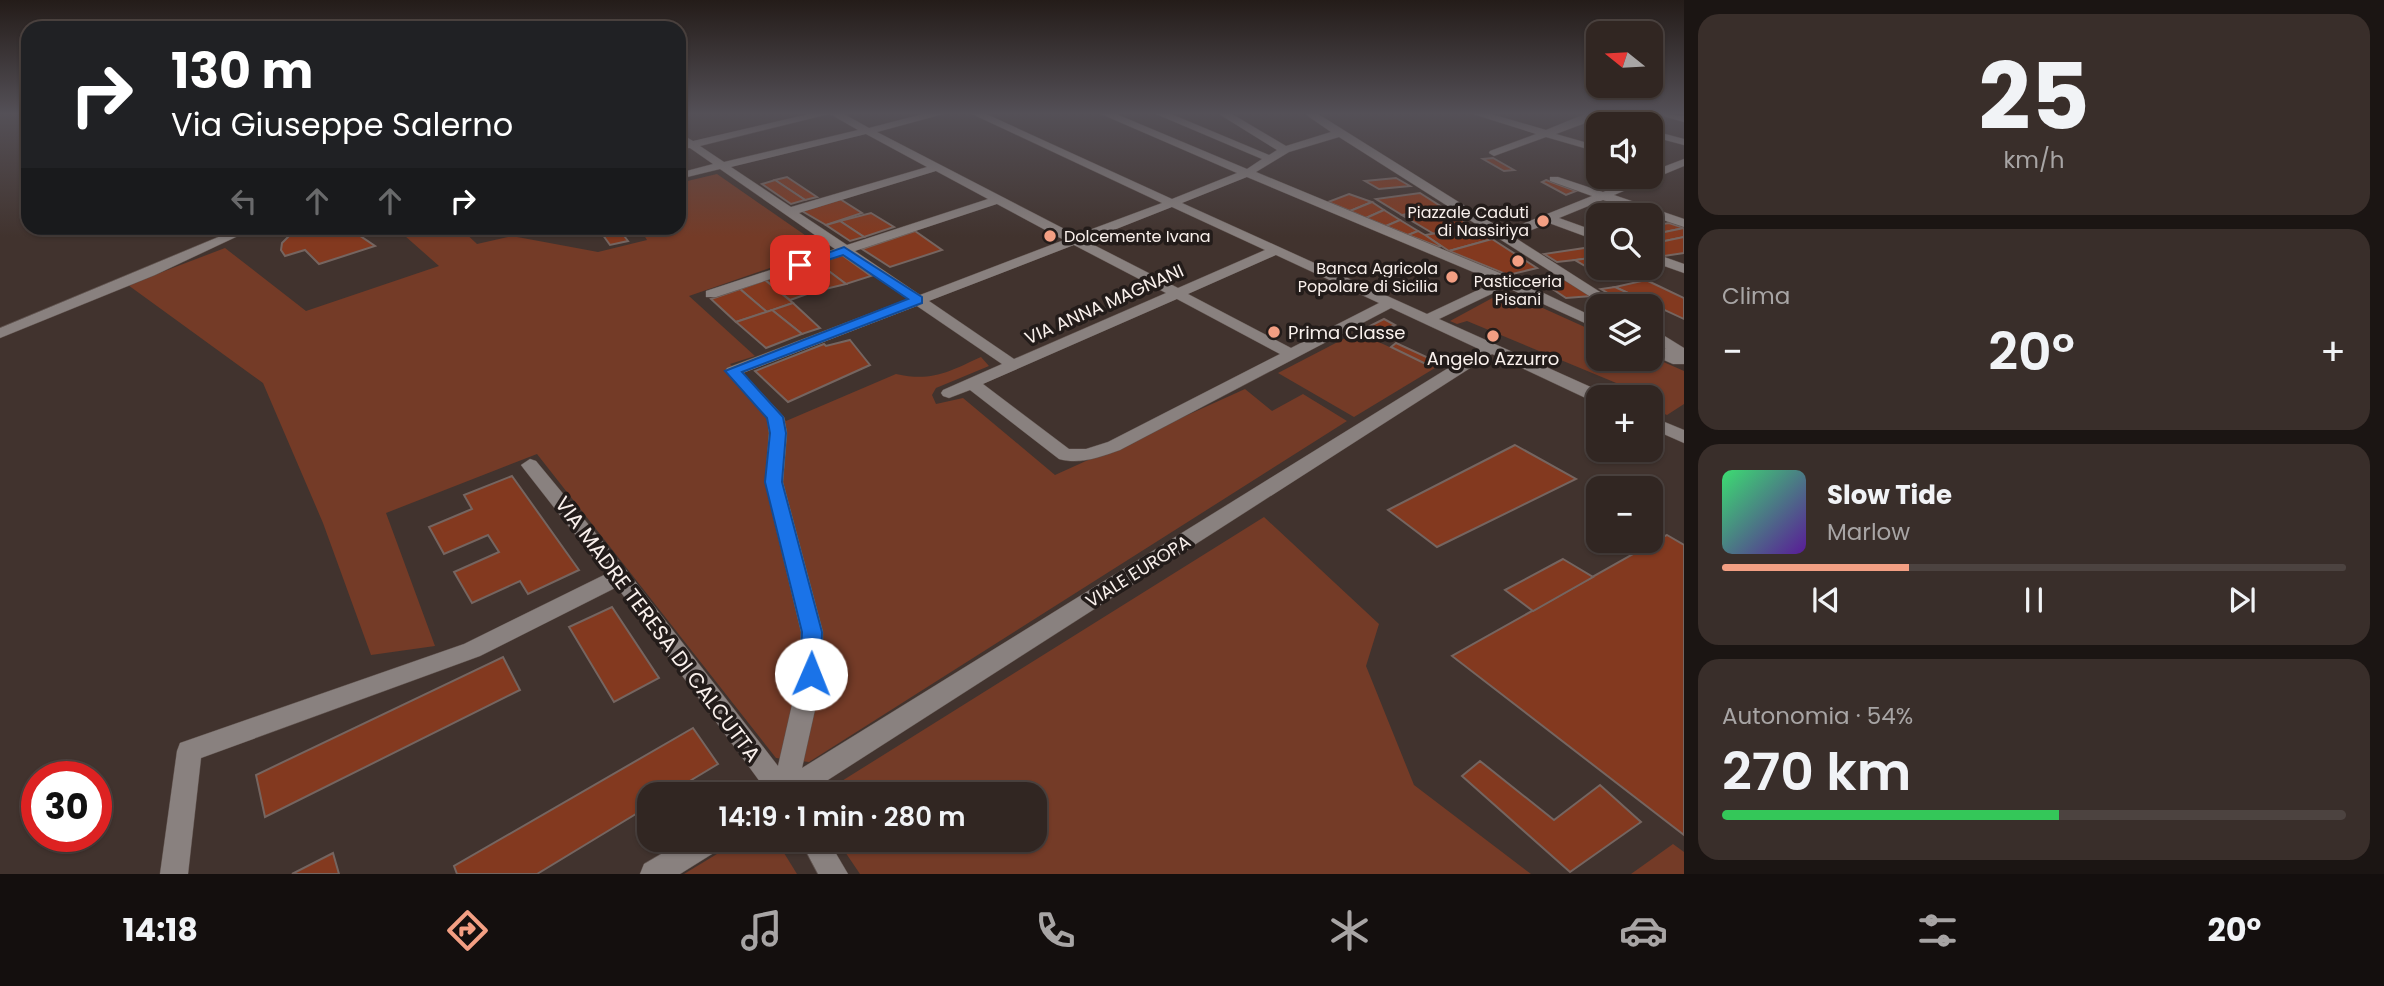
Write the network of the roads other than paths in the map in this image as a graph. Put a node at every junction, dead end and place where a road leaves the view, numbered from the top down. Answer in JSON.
{"nodes":[{"id":1,"x":702,"y":155,"type":"edge"},
{"id":2,"x":765,"y":155,"type":"edge"},
{"id":3,"x":910,"y":155,"type":"edge"},
{"id":4,"x":1066,"y":155,"type":"edge"},
{"id":5,"x":1206,"y":155,"type":"edge"},
{"id":6,"x":1260,"y":155,"type":"edge"},
{"id":7,"x":1277,"y":155,"type":"edge"},
{"id":8,"x":1374,"y":155,"type":"edge"},
{"id":9,"x":1270,"y":159,"type":"junction"},
{"id":10,"x":1684,"y":162,"type":"edge"},
{"id":11,"x":722,"y":165,"type":"junction"},
{"id":12,"x":935,"y":168,"type":"junction"},
{"id":13,"x":1663,"y":168,"type":"edge"},
{"id":14,"x":1668,"y":169,"type":"junction"},
{"id":15,"x":1663,"y":171,"type":"edge"},
{"id":16,"x":1248,"y":172,"type":"junction"},
{"id":17,"x":686,"y":174,"type":"edge"},
{"id":18,"x":1684,"y":174,"type":"edge"},
{"id":19,"x":1554,"y":179,"type":"dead end"},
{"id":20,"x":1617,"y":189,"type":"edge"},
{"id":21,"x":1602,"y":195,"type":"junction"},
{"id":22,"x":996,"y":200,"type":"junction"},
{"id":23,"x":1172,"y":203,"type":"junction"},
{"id":24,"x":788,"y":212,"type":"junction"},
{"id":25,"x":1548,"y":218,"type":"junction"},
{"id":26,"x":1684,"y":223,"type":"edge"},
{"id":27,"x":1586,"y":232,"type":"edge"},
{"id":28,"x":233,"y":235,"type":"edge"},
{"id":29,"x":1505,"y":236,"type":"junction"},
{"id":30,"x":1072,"y":240,"type":"junction"},
{"id":31,"x":844,"y":250,"type":"junction"},
{"id":32,"x":1275,"y":251,"type":"junction"},
{"id":33,"x":1663,"y":261,"type":"edge"},
{"id":34,"x":1553,"y":267,"type":"junction"},
{"id":35,"x":1684,"y":269,"type":"edge"},
{"id":36,"x":1507,"y":281,"type":"junction"},
{"id":37,"x":1176,"y":293,"type":"junction"},
{"id":38,"x":710,"y":294,"type":"dead end"},
{"id":39,"x":1596,"y":294,"type":"edge"},
{"id":40,"x":1586,"y":298,"type":"edge"},
{"id":41,"x":918,"y":300,"type":"junction"},
{"id":42,"x":1389,"y":303,"type":"junction"},
{"id":43,"x":1586,"y":318,"type":"edge"},
{"id":44,"x":1426,"y":320,"type":"junction"},
{"id":45,"x":0,"y":332,"type":"edge"},
{"id":46,"x":1663,"y":337,"type":"edge"},
{"id":47,"x":1663,"y":339,"type":"edge"},
{"id":48,"x":1491,"y":348,"type":"junction"},
{"id":49,"x":1684,"y":349,"type":"edge"},
{"id":50,"x":1290,"y":353,"type":"junction"},
{"id":51,"x":1663,"y":354,"type":"edge"},
{"id":52,"x":1684,"y":355,"type":"edge"},
{"id":53,"x":1684,"y":364,"type":"edge"},
{"id":54,"x":1013,"y":365,"type":"junction"},
{"id":55,"x":972,"y":384,"type":"junction"},
{"id":56,"x":1586,"y":392,"type":"edge"},
{"id":57,"x":949,"y":393,"type":"dead end"},
{"id":58,"x":1663,"y":426,"type":"edge"},
{"id":59,"x":1681,"y":433,"type":"edge"},
{"id":60,"x":530,"y":465,"type":"dead end"},
{"id":61,"x":620,"y":576,"type":"junction"},
{"id":62,"x":775,"y":782,"type":"edge"},
{"id":63,"x":787,"y":782,"type":"edge"},
{"id":64,"x":803,"y":782,"type":"edge"},
{"id":65,"x":690,"y":852,"type":"edge"},
{"id":66,"x":820,"y":852,"type":"edge"},
{"id":67,"x":174,"y":874,"type":"edge"},
{"id":68,"x":654,"y":874,"type":"edge"},
{"id":69,"x":834,"y":874,"type":"edge"}],
"edges":[{"from":1,"to":11,"type":"street"},
{"from":2,"to":11,"type":"street"},
{"from":3,"to":12,"type":"street"},
{"from":4,"to":23,"type":"street"},
{"from":5,"to":16,"type":"street"},
{"from":6,"to":9,"type":"street"},
{"from":7,"to":9,"type":"street"},
{"from":8,"to":29,"type":"street"},
{"from":9,"to":16,"type":"street"},
{"from":10,"to":14,"type":"street"},
{"from":11,"to":17,"type":"street"},
{"from":11,"to":24,"type":"street"},
{"from":12,"to":22,"type":"street"},
{"from":12,"to":24,"type":"street"},
{"from":13,"to":14,"type":"street"},
{"from":14,"to":15,"type":"street"},
{"from":14,"to":18,"type":"street"},
{"from":16,"to":23,"type":"street"},
{"from":16,"to":36,"type":"street"},
{"from":19,"to":21,"type":"street"},
{"from":20,"to":21,"type":"street"},
{"from":21,"to":25,"type":"street"},
{"from":21,"to":26,"type":"street"},
{"from":22,"to":30,"type":"street"},
{"from":22,"to":31,"type":"street"},
{"from":23,"to":30,"type":"street"},
{"from":23,"to":32,"type":"street"},
{"from":24,"to":31,"type":"street"},
{"from":25,"to":27,"type":"street"},
{"from":25,"to":29,"type":"street"},
{"from":28,"to":45,"type":"street"},
{"from":29,"to":34,"type":"street"},
{"from":30,"to":37,"type":"street"},
{"from":30,"to":41,"type":"street"},
{"from":31,"to":38,"type":"street"},
{"from":31,"to":41,"type":"street"},
{"from":32,"to":37,"type":"street","name":"VIA ANNA MAGNANI"},
{"from":32,"to":42,"type":"street"},
{"from":33,"to":35,"type":"street"},
{"from":34,"to":39,"type":"street"},
{"from":34,"to":40,"type":"street"},
{"from":36,"to":43,"type":"street"},
{"from":36,"to":44,"type":"street"},
{"from":37,"to":50,"type":"street"},
{"from":37,"to":54,"type":"street","name":"VIA ANNA MAGNANI"},
{"from":41,"to":54,"type":"street"},
{"from":41,"to":63,"type":"street"},
{"from":42,"to":44,"type":"street"},
{"from":42,"to":50,"type":"street"},
{"from":44,"to":48,"type":"street"},
{"from":46,"to":49,"type":"street"},
{"from":47,"to":52,"type":"street"},
{"from":48,"to":56,"type":"street"},
{"from":48,"to":64,"type":"street","name":"VIALE EUROPA"},
{"from":50,"to":55,"type":"street"},
{"from":51,"to":53,"type":"street"},
{"from":54,"to":55,"type":"street","name":"VIA ANNA MAGNANI"},
{"from":55,"to":57,"type":"street","name":"VIA ANNA MAGNANI"},
{"from":58,"to":59,"type":"street"},
{"from":60,"to":61,"type":"street","name":"VIA MADRE TERESA DI CALCUTTA"},
{"from":61,"to":62,"type":"street","name":"VIA MADRE TERESA DI CALCUTTA"},
{"from":61,"to":67,"type":"street"},
{"from":65,"to":68,"type":"street"},
{"from":66,"to":69,"type":"street"}]}
